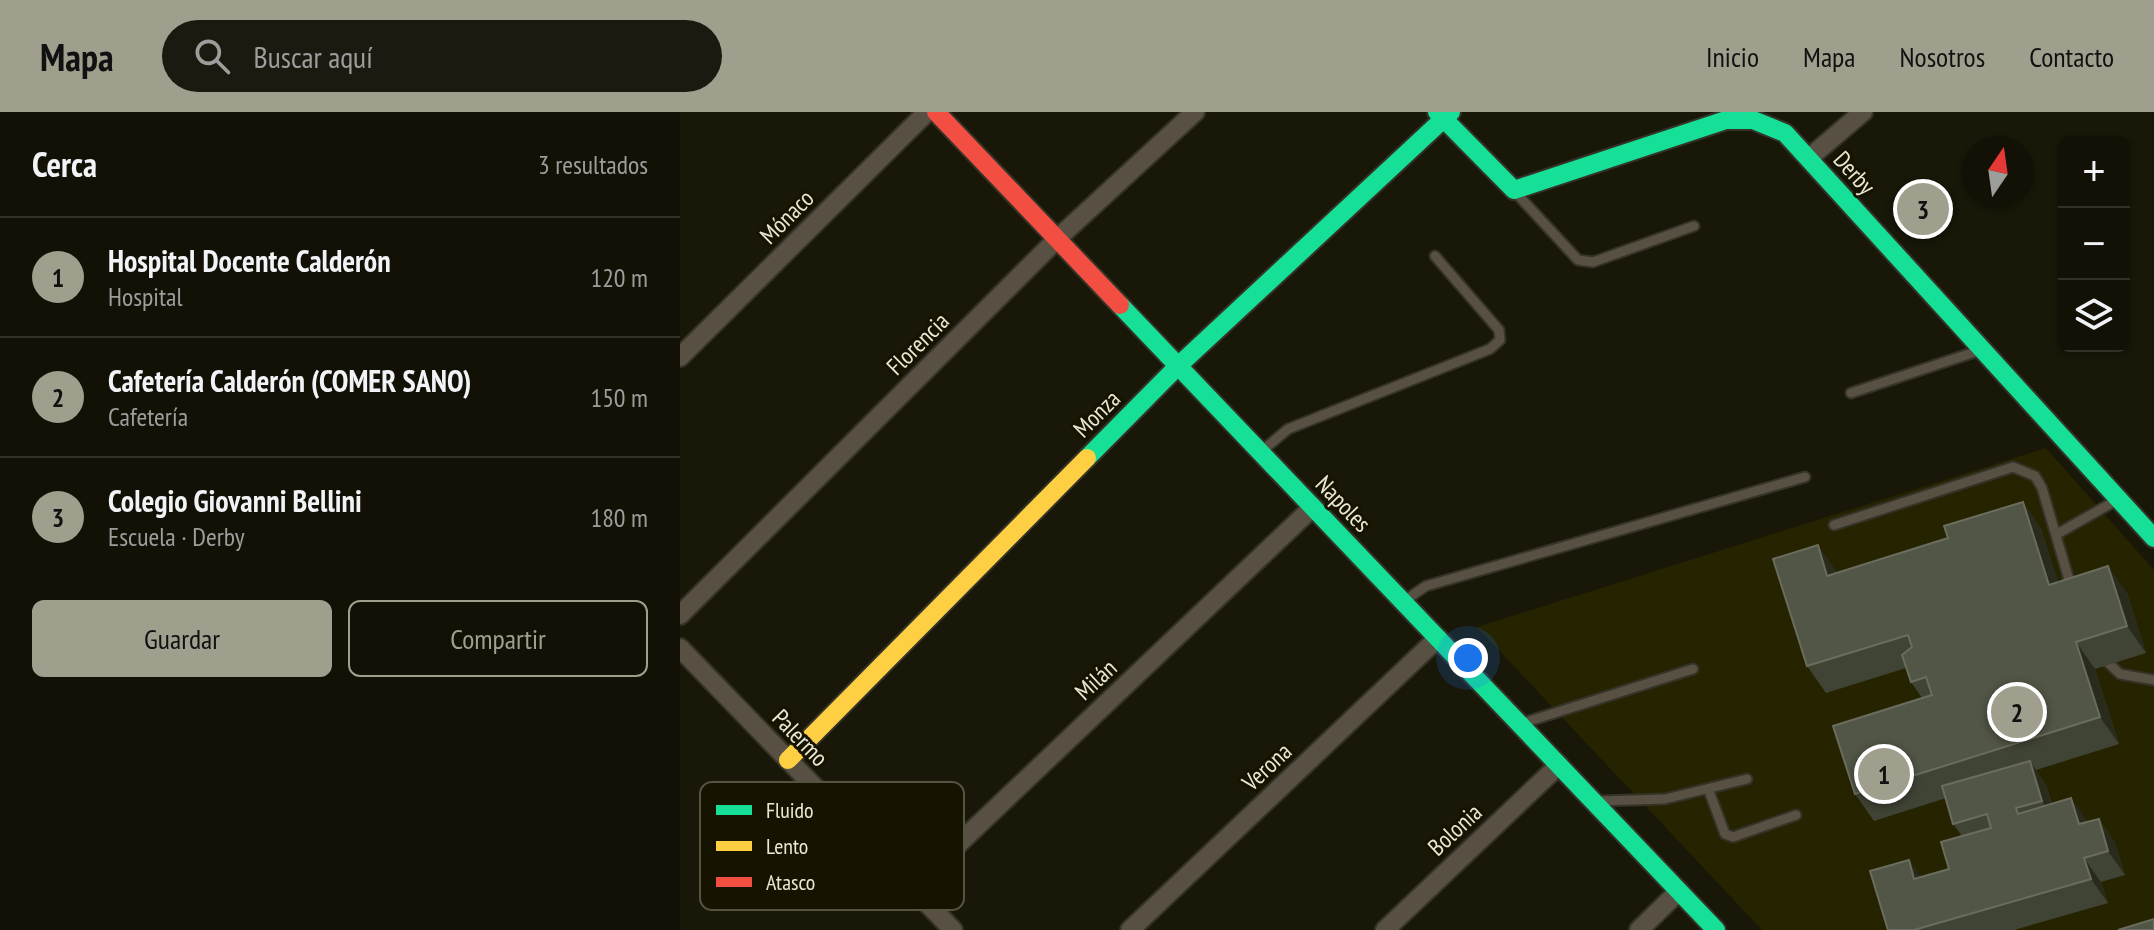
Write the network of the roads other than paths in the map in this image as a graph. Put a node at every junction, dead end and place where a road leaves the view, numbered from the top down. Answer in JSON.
{"nodes":[{"id":1,"x":927,"y":112,"type":"edge"},
{"id":2,"x":936,"y":112,"type":"edge"},
{"id":3,"x":1195,"y":112,"type":"edge"},
{"id":4,"x":1863,"y":112,"type":"edge"},
{"id":5,"x":1444,"y":114,"type":"edge"},
{"id":6,"x":1809,"y":158,"type":"junction"},
{"id":7,"x":1514,"y":190,"type":"junction"},
{"id":8,"x":1694,"y":226,"type":"dead end"},
{"id":9,"x":1057,"y":239,"type":"junction"},
{"id":10,"x":1435,"y":256,"type":"dead end"},
{"id":11,"x":1981,"y":350,"type":"junction"},
{"id":12,"x":680,"y":357,"type":"edge"},
{"id":13,"x":1178,"y":366,"type":"junction"},
{"id":14,"x":1851,"y":393,"type":"dead end"},
{"id":15,"x":1260,"y":452,"type":"junction"},
{"id":16,"x":1805,"y":477,"type":"dead end"},
{"id":17,"x":2119,"y":499,"type":"junction"},
{"id":18,"x":1313,"y":507,"type":"junction"},
{"id":19,"x":1834,"y":525,"type":"dead end"},
{"id":20,"x":2057,"y":534,"type":"junction"},
{"id":21,"x":2154,"y":538,"type":"edge"},
{"id":22,"x":2074,"y":599,"type":"edge"},
{"id":23,"x":1403,"y":602,"type":"junction"},
{"id":24,"x":680,"y":615,"type":"edge"},
{"id":25,"x":1438,"y":638,"type":"junction"},
{"id":26,"x":2091,"y":644,"type":"edge"},
{"id":27,"x":680,"y":648,"type":"edge"},
{"id":28,"x":1693,"y":669,"type":"dead end"},
{"id":29,"x":2154,"y":680,"type":"edge"},
{"id":30,"x":1520,"y":724,"type":"junction"},
{"id":31,"x":788,"y":760,"type":"junction"},
{"id":32,"x":1559,"y":765,"type":"junction"},
{"id":33,"x":1747,"y":779,"type":"dead end"},
{"id":34,"x":809,"y":782,"type":"edge"},
{"id":35,"x":1709,"y":791,"type":"junction"},
{"id":36,"x":1593,"y":801,"type":"junction"},
{"id":37,"x":1796,"y":815,"type":"dead end"},
{"id":38,"x":964,"y":839,"type":"edge"},
{"id":39,"x":1679,"y":891,"type":"junction"},
{"id":40,"x":933,"y":910,"type":"edge"},
{"id":41,"x":953,"y":930,"type":"edge"},
{"id":42,"x":1130,"y":930,"type":"edge"},
{"id":43,"x":1385,"y":930,"type":"edge"},
{"id":44,"x":1639,"y":930,"type":"edge"},
{"id":45,"x":1716,"y":930,"type":"edge"}],
"edges":[{"from":1,"to":12,"type":"street","name":"Mónaco"},
{"from":2,"to":9,"type":"street","name":"Napoles"},
{"from":3,"to":9,"type":"street","name":"Florencia"},
{"from":4,"to":6,"type":"street"},
{"from":5,"to":7,"type":"street"},
{"from":5,"to":13,"type":"street","name":"Monza"},
{"from":6,"to":7,"type":"street","name":"Derby"},
{"from":6,"to":11,"type":"street","name":"Derby"},
{"from":7,"to":8,"type":"lane"},
{"from":9,"to":13,"type":"street","name":"Napoles"},
{"from":9,"to":24,"type":"street","name":"Florencia"},
{"from":10,"to":15,"type":"lane"},
{"from":11,"to":14,"type":"lane"},
{"from":11,"to":17,"type":"street","name":"Derby"},
{"from":13,"to":15,"type":"street","name":"Napoles"},
{"from":13,"to":31,"type":"street","name":"Monza"},
{"from":15,"to":18,"type":"street","name":"Napoles"},
{"from":16,"to":23,"type":"lane"},
{"from":17,"to":20,"type":"lane"},
{"from":17,"to":21,"type":"street","name":"Derby"},
{"from":18,"to":23,"type":"street","name":"Napoles"},
{"from":18,"to":38,"type":"street","name":"Milán"},
{"from":19,"to":20,"type":"lane"},
{"from":20,"to":22,"type":"lane"},
{"from":23,"to":25,"type":"street","name":"Napoles"},
{"from":25,"to":30,"type":"street","name":"Napoles"},
{"from":25,"to":42,"type":"street","name":"Verona"},
{"from":26,"to":29,"type":"lane"},
{"from":27,"to":31,"type":"street","name":"Palermo"},
{"from":28,"to":30,"type":"lane"},
{"from":30,"to":32,"type":"street","name":"Napoles"},
{"from":31,"to":34,"type":"street","name":"Palermo"},
{"from":32,"to":36,"type":"street","name":"Napoles"},
{"from":32,"to":43,"type":"street","name":"Bolonia"},
{"from":33,"to":35,"type":"lane"},
{"from":35,"to":36,"type":"lane"},
{"from":35,"to":37,"type":"lane"},
{"from":36,"to":39,"type":"street","name":"Napoles"},
{"from":39,"to":44,"type":"street"},
{"from":39,"to":45,"type":"street","name":"Napoles"},
{"from":40,"to":41,"type":"street","name":"Palermo"}]}
